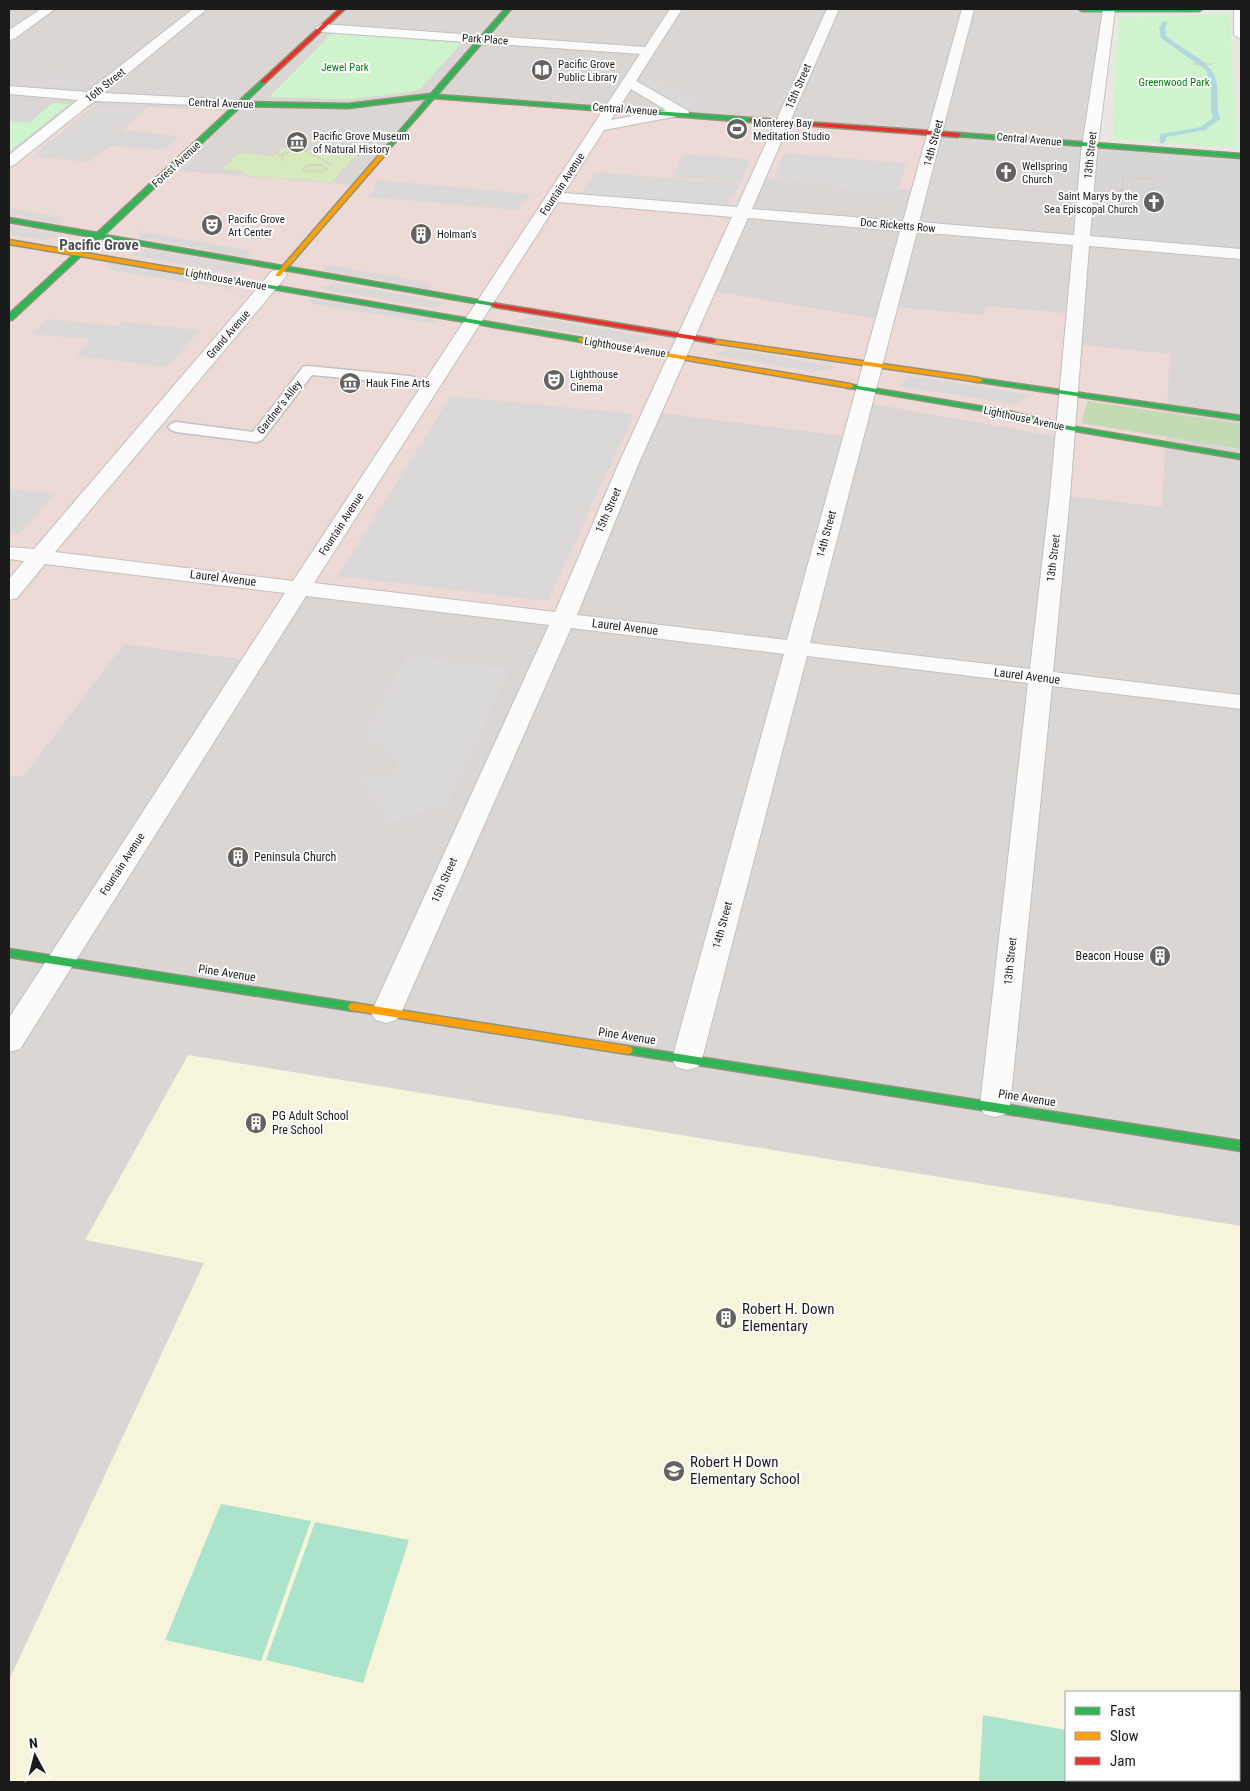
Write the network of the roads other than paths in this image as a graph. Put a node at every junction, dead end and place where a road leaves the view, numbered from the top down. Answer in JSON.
{"nodes":[{"id":1,"x":48,"y":9,"type":"edge"},
{"id":2,"x":201,"y":9,"type":"edge"},
{"id":3,"x":342,"y":9,"type":"edge"},
{"id":4,"x":508,"y":9,"type":"edge"},
{"id":5,"x":676,"y":9,"type":"edge"},
{"id":6,"x":832,"y":9,"type":"edge"},
{"id":7,"x":968,"y":9,"type":"edge"},
{"id":8,"x":1082,"y":9,"type":"edge"},
{"id":9,"x":1199,"y":9,"type":"edge"},
{"id":10,"x":1240,"y":9,"type":"edge"},
{"id":11,"x":1109,"y":10,"type":"edge"},
{"id":12,"x":322,"y":28,"type":"junction"},
{"id":13,"x":9,"y":36,"type":"edge"},
{"id":14,"x":1241,"y":36,"type":"edge"},
{"id":15,"x":482,"y":39,"type":"junction"},
{"id":16,"x":648,"y":51,"type":"junction"},
{"id":17,"x":628,"y":82,"type":"junction"},
{"id":18,"x":9,"y":90,"type":"edge"},
{"id":19,"x":433,"y":96,"type":"junction"},
{"id":20,"x":90,"y":97,"type":"junction"},
{"id":21,"x":239,"y":104,"type":"junction"},
{"id":22,"x":611,"y":108,"type":"junction"},
{"id":23,"x":678,"y":113,"type":"junction"},
{"id":24,"x":783,"y":121,"type":"junction"},
{"id":25,"x":599,"y":127,"type":"junction"},
{"id":26,"x":936,"y":132,"type":"junction"},
{"id":27,"x":1090,"y":144,"type":"junction"},
{"id":28,"x":1241,"y":156,"type":"edge"},
{"id":29,"x":9,"y":162,"type":"edge"},
{"id":30,"x":554,"y":197,"type":"junction"},
{"id":31,"x":741,"y":213,"type":"junction"},
{"id":32,"x":9,"y":220,"type":"edge"},
{"id":33,"x":910,"y":226,"type":"junction"},
{"id":34,"x":98,"y":236,"type":"junction"},
{"id":35,"x":1083,"y":240,"type":"junction"},
{"id":36,"x":9,"y":242,"type":"edge"},
{"id":37,"x":79,"y":253,"type":"junction"},
{"id":38,"x":1241,"y":254,"type":"edge"},
{"id":39,"x":277,"y":277,"type":"junction"},
{"id":40,"x":486,"y":302,"type":"junction"},
{"id":41,"x":9,"y":318,"type":"edge"},
{"id":42,"x":473,"y":322,"type":"junction"},
{"id":43,"x":683,"y":346,"type":"junction"},
{"id":44,"x":868,"y":378,"type":"junction"},
{"id":45,"x":409,"y":380,"type":"dead end"},
{"id":46,"x":1069,"y":394,"type":"junction"},
{"id":47,"x":1241,"y":418,"type":"edge"},
{"id":48,"x":176,"y":427,"type":"dead end"},
{"id":49,"x":1066,"y":427,"type":"junction"},
{"id":50,"x":1241,"y":457,"type":"edge"},
{"id":51,"x":9,"y":552,"type":"edge"},
{"id":52,"x":40,"y":556,"type":"junction"},
{"id":53,"x":301,"y":587,"type":"junction"},
{"id":54,"x":9,"y":593,"type":"edge"},
{"id":55,"x":563,"y":620,"type":"junction"},
{"id":56,"x":796,"y":648,"type":"junction"},
{"id":57,"x":1040,"y":678,"type":"junction"},
{"id":58,"x":1241,"y":702,"type":"edge"},
{"id":59,"x":9,"y":953,"type":"edge"},
{"id":60,"x":60,"y":960,"type":"junction"},
{"id":61,"x":386,"y":1012,"type":"junction"},
{"id":62,"x":9,"y":1040,"type":"edge"},
{"id":63,"x":687,"y":1059,"type":"junction"},
{"id":64,"x":995,"y":1106,"type":"junction"},
{"id":65,"x":1241,"y":1146,"type":"edge"}],
"edges":[{"from":1,"to":13,"type":"street"},
{"from":2,"to":20,"type":"street","name":"16th Street"},
{"from":3,"to":12,"type":"main road","name":"Forest Avenue"},
{"from":4,"to":15,"type":"main road","name":"Grand Avenue"},
{"from":5,"to":16,"type":"street","name":"Fountain Avenue"},
{"from":6,"to":24,"type":"street","name":"15th Street"},
{"from":7,"to":26,"type":"street","name":"14th Street"},
{"from":8,"to":11,"type":"main road"},
{"from":9,"to":11,"type":"main road"},
{"from":10,"to":14,"type":"street"},
{"from":11,"to":27,"type":"street","name":"13th Street"},
{"from":12,"to":15,"type":"street","name":"Park Place"},
{"from":12,"to":21,"type":"main road","name":"Forest Avenue"},
{"from":15,"to":16,"type":"street","name":"Park Place"},
{"from":15,"to":19,"type":"main road","name":"Grand Avenue"},
{"from":16,"to":17,"type":"street","name":"Fountain Avenue"},
{"from":17,"to":22,"type":"street","name":"Fountain Avenue"},
{"from":17,"to":23,"type":"street"},
{"from":18,"to":20,"type":"street","name":"Central Avenue"},
{"from":19,"to":21,"type":"main road","name":"Central Avenue"},
{"from":19,"to":22,"type":"main road","name":"Central Avenue"},
{"from":19,"to":39,"type":"main road","name":"Grand Avenue"},
{"from":20,"to":21,"type":"street","name":"Central Avenue"},
{"from":20,"to":29,"type":"street","name":"16th Street"},
{"from":21,"to":34,"type":"main road","name":"Forest Avenue"},
{"from":22,"to":23,"type":"main road","name":"Central Avenue"},
{"from":22,"to":25,"type":"street","name":"Fountain Avenue"},
{"from":23,"to":24,"type":"main road","name":"Central Avenue"},
{"from":23,"to":25,"type":"street"},
{"from":24,"to":26,"type":"main road","name":"Central Avenue"},
{"from":24,"to":31,"type":"street","name":"15th Street"},
{"from":25,"to":30,"type":"street","name":"Fountain Avenue"},
{"from":26,"to":27,"type":"main road","name":"Central Avenue"},
{"from":26,"to":33,"type":"street","name":"14th Street"},
{"from":27,"to":28,"type":"main road","name":"Central Avenue"},
{"from":27,"to":35,"type":"street","name":"13th Street"},
{"from":30,"to":31,"type":"street","name":"Doc Ricketts Row"},
{"from":30,"to":40,"type":"street","name":"Fountain Avenue"},
{"from":31,"to":33,"type":"street","name":"Doc Ricketts Row"},
{"from":31,"to":43,"type":"street","name":"15th Street"},
{"from":32,"to":34,"type":"main road","name":"Lighthouse Avenue"},
{"from":33,"to":35,"type":"street","name":"Doc Ricketts Row"},
{"from":33,"to":44,"type":"street","name":"14th Street"},
{"from":34,"to":37,"type":"main road","name":"Forest Avenue"},
{"from":34,"to":39,"type":"main road","name":"Lighthouse Avenue"},
{"from":35,"to":38,"type":"street","name":"Doc Ricketts Row"},
{"from":35,"to":46,"type":"street","name":"13th Street"},
{"from":36,"to":37,"type":"main road","name":"Lighthouse Avenue"},
{"from":37,"to":39,"type":"main road","name":"Lighthouse Avenue"},
{"from":37,"to":41,"type":"main road","name":"Forest Avenue"},
{"from":39,"to":40,"type":"main road","name":"Lighthouse Avenue"},
{"from":39,"to":42,"type":"main road","name":"Lighthouse Avenue"},
{"from":39,"to":52,"type":"street","name":"Grand Avenue"},
{"from":40,"to":42,"type":"street","name":"Fountain Avenue"},
{"from":40,"to":43,"type":"main road","name":"Lighthouse Avenue"},
{"from":42,"to":43,"type":"main road","name":"Lighthouse Avenue"},
{"from":42,"to":53,"type":"street","name":"Fountain Avenue"},
{"from":43,"to":44,"type":"main road","name":"Lighthouse Avenue"},
{"from":43,"to":44,"type":"main road","name":"Lighthouse Avenue"},
{"from":43,"to":55,"type":"street","name":"15th Street"},
{"from":44,"to":46,"type":"main road","name":"Lighthouse Avenue"},
{"from":44,"to":49,"type":"main road","name":"Lighthouse Avenue"},
{"from":44,"to":56,"type":"street","name":"14th Street"},
{"from":45,"to":48,"type":"lane","name":"Gardner's Alley"},
{"from":46,"to":47,"type":"main road","name":"Lighthouse Avenue"},
{"from":46,"to":49,"type":"street","name":"13th Street"},
{"from":49,"to":50,"type":"main road","name":"Lighthouse Avenue"},
{"from":49,"to":57,"type":"street","name":"13th Street"},
{"from":51,"to":52,"type":"street","name":"Laurel Avenue"},
{"from":52,"to":53,"type":"street","name":"Laurel Avenue"},
{"from":52,"to":54,"type":"street","name":"Grand Avenue"},
{"from":53,"to":55,"type":"street","name":"Laurel Avenue"},
{"from":53,"to":60,"type":"street","name":"Fountain Avenue"},
{"from":55,"to":56,"type":"street","name":"Laurel Avenue"},
{"from":55,"to":61,"type":"street","name":"15th Street"},
{"from":56,"to":57,"type":"street","name":"Laurel Avenue"},
{"from":56,"to":63,"type":"street","name":"14th Street"},
{"from":57,"to":58,"type":"street","name":"Laurel Avenue"},
{"from":57,"to":64,"type":"street","name":"13th Street"},
{"from":59,"to":60,"type":"main road","name":"Pine Avenue"},
{"from":60,"to":61,"type":"main road","name":"Pine Avenue"},
{"from":60,"to":62,"type":"street","name":"Fountain Avenue"},
{"from":61,"to":63,"type":"main road","name":"Pine Avenue"},
{"from":63,"to":64,"type":"main road","name":"Pine Avenue"},
{"from":64,"to":65,"type":"main road","name":"Pine Avenue"}]}
